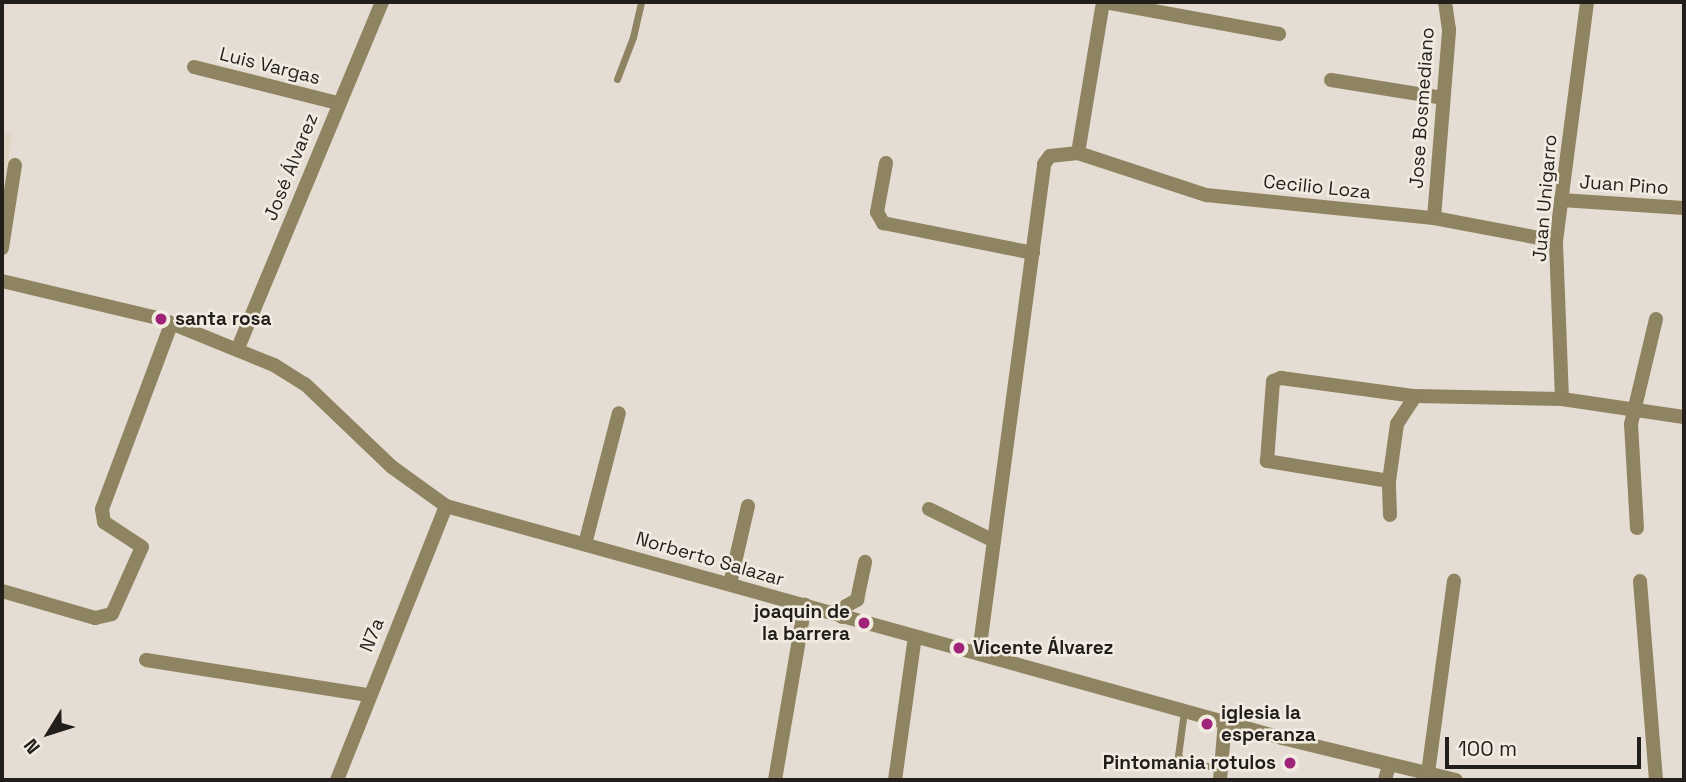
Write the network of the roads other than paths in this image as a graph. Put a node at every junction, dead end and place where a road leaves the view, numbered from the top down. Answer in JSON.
{"nodes":[{"id":1,"x":382,"y":2,"type":"edge"},
{"id":2,"x":640,"y":2,"type":"edge"},
{"id":3,"x":1104,"y":2,"type":"edge"},
{"id":4,"x":1444,"y":2,"type":"edge"},
{"id":5,"x":1587,"y":2,"type":"edge"},
{"id":6,"x":1279,"y":34,"type":"dead end"},
{"id":7,"x":194,"y":67,"type":"dead end"},
{"id":8,"x":617,"y":79,"type":"dead end"},
{"id":9,"x":1331,"y":80,"type":"dead end"},
{"id":10,"x":1443,"y":98,"type":"junction"},
{"id":11,"x":337,"y":103,"type":"junction"},
{"id":12,"x":1077,"y":153,"type":"junction"},
{"id":13,"x":886,"y":163,"type":"dead end"},
{"id":14,"x":15,"y":165,"type":"dead end"},
{"id":15,"x":1560,"y":200,"type":"junction"},
{"id":16,"x":1684,"y":208,"type":"edge"},
{"id":17,"x":1434,"y":218,"type":"junction"},
{"id":18,"x":1556,"y":242,"type":"junction"},
{"id":19,"x":2,"y":248,"type":"edge"},
{"id":20,"x":1033,"y":253,"type":"junction"},
{"id":21,"x":2,"y":281,"type":"edge"},
{"id":22,"x":1656,"y":319,"type":"dead end"},
{"id":23,"x":171,"y":324,"type":"junction"},
{"id":24,"x":238,"y":348,"type":"junction"},
{"id":25,"x":1415,"y":396,"type":"junction"},
{"id":26,"x":1562,"y":399,"type":"junction"},
{"id":27,"x":1633,"y":412,"type":"junction"},
{"id":28,"x":619,"y":413,"type":"dead end"},
{"id":29,"x":1684,"y":417,"type":"edge"},
{"id":30,"x":1389,"y":481,"type":"junction"},
{"id":31,"x":446,"y":506,"type":"junction"},
{"id":32,"x":748,"y":506,"type":"dead end"},
{"id":33,"x":929,"y":509,"type":"dead end"},
{"id":34,"x":1390,"y":515,"type":"dead end"},
{"id":35,"x":1637,"y":528,"type":"dead end"},
{"id":36,"x":994,"y":541,"type":"junction"},
{"id":37,"x":584,"y":544,"type":"junction"},
{"id":38,"x":865,"y":562,"type":"dead end"},
{"id":39,"x":1454,"y":581,"type":"dead end"},
{"id":40,"x":1640,"y":582,"type":"dead end"},
{"id":41,"x":730,"y":584,"type":"junction"},
{"id":42,"x":2,"y":591,"type":"edge"},
{"id":43,"x":805,"y":606,"type":"junction"},
{"id":44,"x":842,"y":617,"type":"junction"},
{"id":45,"x":915,"y":636,"type":"junction"},
{"id":46,"x":979,"y":653,"type":"junction"},
{"id":47,"x":146,"y":660,"type":"dead end"},
{"id":48,"x":368,"y":695,"type":"junction"},
{"id":49,"x":1184,"y":711,"type":"junction"},
{"id":50,"x":1225,"y":722,"type":"junction"},
{"id":51,"x":1389,"y":765,"type":"junction"},
{"id":52,"x":1428,"y":773,"type":"junction"},
{"id":53,"x":1220,"y":774,"type":"edge"},
{"id":54,"x":337,"y":780,"type":"edge"},
{"id":55,"x":775,"y":780,"type":"edge"},
{"id":56,"x":895,"y":780,"type":"edge"},
{"id":57,"x":1385,"y":780,"type":"edge"},
{"id":58,"x":1457,"y":780,"type":"edge"},
{"id":59,"x":1656,"y":780,"type":"edge"}],
"edges":[{"from":1,"to":11,"type":"street","name":"José Álvarez"},
{"from":2,"to":8,"type":"lane"},
{"from":3,"to":6,"type":"street"},
{"from":3,"to":12,"type":"street"},
{"from":4,"to":10,"type":"street","name":"Jose Bosmediano"},
{"from":5,"to":15,"type":"street","name":"Juan Unigarro"},
{"from":7,"to":11,"type":"street","name":"Luis Vargas"},
{"from":9,"to":10,"type":"street"},
{"from":10,"to":17,"type":"street","name":"Jose Bosmediano"},
{"from":11,"to":24,"type":"street","name":"José Álvarez"},
{"from":12,"to":17,"type":"street","name":"Cecilio Loza"},
{"from":12,"to":20,"type":"street"},
{"from":13,"to":20,"type":"street"},
{"from":14,"to":19,"type":"street"},
{"from":15,"to":16,"type":"street","name":"Juan Pino"},
{"from":15,"to":18,"type":"street","name":"Juan Unigarro"},
{"from":17,"to":18,"type":"street","name":"Cecilio Loza"},
{"from":18,"to":26,"type":"street","name":"Juan Unigarro"},
{"from":20,"to":36,"type":"street"},
{"from":21,"to":23,"type":"street","name":"Norberto Salazar"},
{"from":22,"to":27,"type":"street"},
{"from":23,"to":24,"type":"street","name":"Norberto Salazar"},
{"from":23,"to":42,"type":"street"},
{"from":24,"to":31,"type":"street","name":"Norberto Salazar"},
{"from":25,"to":26,"type":"street"},
{"from":25,"to":30,"type":"street"},
{"from":25,"to":30,"type":"street"},
{"from":26,"to":27,"type":"street"},
{"from":27,"to":29,"type":"street"},
{"from":27,"to":35,"type":"street"},
{"from":28,"to":37,"type":"street"},
{"from":30,"to":34,"type":"street"},
{"from":31,"to":37,"type":"street","name":"Norberto Salazar"},
{"from":31,"to":48,"type":"street","name":"N7a"},
{"from":32,"to":41,"type":"street"},
{"from":33,"to":36,"type":"street"},
{"from":36,"to":46,"type":"street"},
{"from":37,"to":41,"type":"street","name":"Norberto Salazar"},
{"from":38,"to":44,"type":"street"},
{"from":39,"to":52,"type":"street"},
{"from":40,"to":59,"type":"street"},
{"from":41,"to":43,"type":"street","name":"Norberto Salazar"},
{"from":43,"to":44,"type":"street","name":"Norberto Salazar"},
{"from":43,"to":55,"type":"street"},
{"from":44,"to":45,"type":"street","name":"Norberto Salazar"},
{"from":45,"to":46,"type":"street","name":"Norberto Salazar"},
{"from":45,"to":56,"type":"street"},
{"from":46,"to":49,"type":"street","name":"Norberto Salazar"},
{"from":47,"to":48,"type":"street"},
{"from":48,"to":54,"type":"street","name":"N7a"},
{"from":49,"to":50,"type":"street","name":"Norberto Salazar"},
{"from":49,"to":53,"type":"lane"},
{"from":50,"to":51,"type":"street","name":"Norberto Salazar"},
{"from":50,"to":53,"type":"street"},
{"from":51,"to":52,"type":"street","name":"Norberto Salazar"},
{"from":51,"to":57,"type":"street"},
{"from":52,"to":58,"type":"street","name":"Norberto Salazar"}]}
